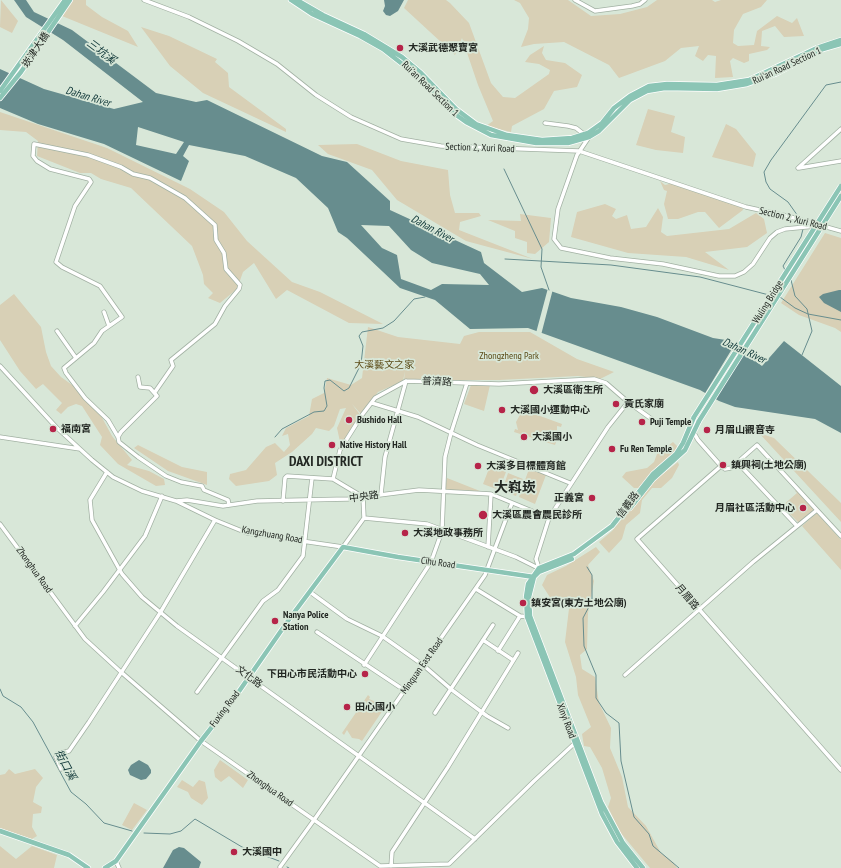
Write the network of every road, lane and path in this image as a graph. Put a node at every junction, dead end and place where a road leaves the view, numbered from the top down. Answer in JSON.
{"nodes":[{"id":1,"x":65,"y":0,"type":"edge"},
{"id":2,"x":70,"y":0,"type":"edge"},
{"id":3,"x":144,"y":0,"type":"edge"},
{"id":4,"x":291,"y":0,"type":"edge"},
{"id":5,"x":297,"y":0,"type":"edge"},
{"id":6,"x":575,"y":0,"type":"edge"},
{"id":7,"x":645,"y":0,"type":"edge"},
{"id":8,"x":841,"y":40,"type":"edge"},
{"id":9,"x":841,"y":44,"type":"edge"},
{"id":10,"x":0,"y":91,"type":"edge"},
{"id":11,"x":0,"y":98,"type":"edge"},
{"id":12,"x":545,"y":123,"type":"dead end"},
{"id":13,"x":841,"y":130,"type":"edge"},
{"id":14,"x":586,"y":137,"type":"junction"},
{"id":15,"x":542,"y":142,"type":"junction"},
{"id":16,"x":542,"y":150,"type":"junction"},
{"id":17,"x":579,"y":150,"type":"junction"},
{"id":18,"x":841,"y":161,"type":"edge"},
{"id":19,"x":841,"y":186,"type":"edge"},
{"id":20,"x":841,"y":196,"type":"edge"},
{"id":21,"x":820,"y":225,"type":"junction"},
{"id":22,"x":841,"y":231,"type":"edge"},
{"id":23,"x":104,"y":312,"type":"dead end"},
{"id":24,"x":109,"y":326,"type":"junction"},
{"id":25,"x":56,"y":331,"type":"dead end"},
{"id":26,"x":76,"y":358,"type":"junction"},
{"id":27,"x":0,"y":366,"type":"edge"},
{"id":28,"x":138,"y":377,"type":"dead end"},
{"id":29,"x":406,"y":381,"type":"junction"},
{"id":30,"x":467,"y":383,"type":"junction"},
{"id":31,"x":155,"y":392,"type":"junction"},
{"id":32,"x":628,"y":402,"type":"junction"},
{"id":33,"x":372,"y":403,"type":"junction"},
{"id":34,"x":398,"y":412,"type":"junction"},
{"id":35,"x":694,"y":417,"type":"joint"},
{"id":36,"x":653,"y":420,"type":"dead end"},
{"id":37,"x":699,"y":421,"type":"joint"},
{"id":38,"x":691,"y":428,"type":"junction"},
{"id":39,"x":451,"y":433,"type":"junction"},
{"id":40,"x":693,"y":433,"type":"junction"},
{"id":41,"x":0,"y":437,"type":"edge"},
{"id":42,"x":118,"y":437,"type":"junction"},
{"id":43,"x":80,"y":449,"type":"junction"},
{"id":44,"x":737,"y":462,"type":"junction"},
{"id":45,"x":721,"y":466,"type":"junction"},
{"id":46,"x":107,"y":472,"type":"junction"},
{"id":47,"x":312,"y":478,"type":"junction"},
{"id":48,"x":333,"y":478,"type":"junction"},
{"id":49,"x":570,"y":483,"type":"junction"},
{"id":50,"x":445,"y":491,"type":"junction"},
{"id":51,"x":381,"y":494,"type":"junction"},
{"id":52,"x":491,"y":494,"type":"junction"},
{"id":53,"x":162,"y":496,"type":"junction"},
{"id":54,"x":363,"y":497,"type":"junction"},
{"id":55,"x":176,"y":501,"type":"junction"},
{"id":56,"x":283,"y":501,"type":"junction"},
{"id":57,"x":310,"y":501,"type":"junction"},
{"id":58,"x":512,"y":502,"type":"junction"},
{"id":59,"x":229,"y":505,"type":"junction"},
{"id":60,"x":817,"y":510,"type":"junction"},
{"id":61,"x":364,"y":518,"type":"junction"},
{"id":62,"x":549,"y":518,"type":"junction"},
{"id":63,"x":215,"y":520,"type":"junction"},
{"id":64,"x":0,"y":524,"type":"edge"},
{"id":65,"x":797,"y":526,"type":"junction"},
{"id":66,"x":442,"y":531,"type":"junction"},
{"id":67,"x":841,"y":536,"type":"edge"},
{"id":68,"x":305,"y":542,"type":"junction"},
{"id":69,"x":343,"y":547,"type":"junction"},
{"id":70,"x":488,"y":547,"type":"junction"},
{"id":71,"x":495,"y":550,"type":"junction"},
{"id":72,"x":431,"y":562,"type":"junction"},
{"id":73,"x":119,"y":569,"type":"junction"},
{"id":74,"x":540,"y":569,"type":"junction"},
{"id":75,"x":487,"y":570,"type":"junction"},
{"id":76,"x":533,"y":577,"type":"junction"},
{"id":77,"x":476,"y":589,"type":"junction"},
{"id":78,"x":310,"y":592,"type":"junction"},
{"id":79,"x":698,"y":610,"type":"junction"},
{"id":80,"x":160,"y":613,"type":"junction"},
{"id":81,"x":520,"y":616,"type":"junction"},
{"id":82,"x":528,"y":617,"type":"junction"},
{"id":83,"x":493,"y":625,"type":"dead end"},
{"id":84,"x":75,"y":626,"type":"junction"},
{"id":85,"x":316,"y":632,"type":"dead end"},
{"id":86,"x":382,"y":636,"type":"junction"},
{"id":87,"x":483,"y":640,"type":"junction"},
{"id":88,"x":498,"y":651,"type":"junction"},
{"id":89,"x":518,"y":653,"type":"dead end"},
{"id":90,"x":221,"y":658,"type":"junction"},
{"id":91,"x":513,"y":660,"type":"junction"},
{"id":92,"x":364,"y":665,"type":"junction"},
{"id":93,"x":423,"y":665,"type":"junction"},
{"id":94,"x":122,"y":672,"type":"junction"},
{"id":95,"x":625,"y":675,"type":"dead end"},
{"id":96,"x":248,"y":678,"type":"junction"},
{"id":97,"x":404,"y":690,"type":"junction"},
{"id":98,"x":452,"y":690,"type":"junction"},
{"id":99,"x":197,"y":692,"type":"dead end"},
{"id":100,"x":482,"y":712,"type":"junction"},
{"id":101,"x":435,"y":713,"type":"dead end"},
{"id":102,"x":508,"y":728,"type":"dead end"},
{"id":103,"x":201,"y":741,"type":"junction"},
{"id":104,"x":576,"y":742,"type":"junction"},
{"id":105,"x":359,"y":756,"type":"junction"},
{"id":106,"x":61,"y":769,"type":"dead end"},
{"id":107,"x":841,"y":770,"type":"edge"},
{"id":108,"x":426,"y":803,"type":"junction"},
{"id":109,"x":314,"y":820,"type":"junction"},
{"id":110,"x":0,"y":831,"type":"edge"},
{"id":111,"x":476,"y":839,"type":"junction"},
{"id":112,"x":629,"y":859,"type":"junction"},
{"id":113,"x":116,"y":861,"type":"junction"},
{"id":114,"x":392,"y":866,"type":"junction"},
{"id":115,"x":280,"y":867,"type":"dead end"},
{"id":116,"x":88,"y":868,"type":"edge"},
{"id":117,"x":105,"y":868,"type":"edge"},
{"id":118,"x":119,"y":868,"type":"edge"},
{"id":119,"x":637,"y":868,"type":"edge"},
{"id":120,"x":643,"y":868,"type":"edge"}],
"edges":[{"from":1,"to":10,"type":"main road","name":"崁津大橋"},
{"from":2,"to":11,"type":"main road","name":"崁津大橋"},
{"from":3,"to":16,"type":"street","name":"Section 2, Xuri Road"},
{"from":4,"to":15,"type":"main road","name":"Rui'an Road Section 1"},
{"from":5,"to":15,"type":"main road","name":"Rui'an Road Section 1"},
{"from":6,"to":7,"type":"street"},
{"from":8,"to":14,"type":"main road","name":"Rui'an Road Section 1"},
{"from":9,"to":14,"type":"main road","name":"Rui'an Road Section 1"},
{"from":12,"to":14,"type":"street"},
{"from":13,"to":18,"type":"street"},
{"from":14,"to":15,"type":"main road","name":"Rui'an Road Section 1"},
{"from":14,"to":17,"type":"street"},
{"from":15,"to":16,"type":"street"},
{"from":16,"to":17,"type":"street","name":"Section 2, Xuri Road"},
{"from":17,"to":21,"type":"street","name":"Section 2, Xuri Road"},
{"from":17,"to":21,"type":"street"},
{"from":19,"to":35,"type":"main road","name":"Wuling Bridge","bridge":true},
{"from":20,"to":37,"type":"main road","name":"Wuling Bridge","bridge":true},
{"from":21,"to":22,"type":"street","name":"Section 2, Xuri Road"},
{"from":23,"to":24,"type":"street"},
{"from":24,"to":26,"type":"street"},
{"from":24,"to":31,"type":"street"},
{"from":25,"to":26,"type":"street"},
{"from":26,"to":42,"type":"street"},
{"from":27,"to":43,"type":"street","name":"Kangzhuang Road"},
{"from":28,"to":31,"type":"street"},
{"from":29,"to":30,"type":"street","name":"普濟路"},
{"from":29,"to":33,"type":"street"},
{"from":29,"to":34,"type":"street"},
{"from":30,"to":32,"type":"street","name":"普濟路"},
{"from":30,"to":39,"type":"street"},
{"from":31,"to":42,"type":"street"},
{"from":32,"to":36,"type":"street","name":"普濟路"},
{"from":32,"to":49,"type":"street"},
{"from":33,"to":34,"type":"street"},
{"from":33,"to":48,"type":"street"},
{"from":34,"to":39,"type":"street"},
{"from":34,"to":51,"type":"street"},
{"from":35,"to":38,"type":"main road","name":"信義路"},
{"from":37,"to":40,"type":"main road","name":"信義路"},
{"from":38,"to":40,"type":"street"},
{"from":38,"to":74,"type":"main road","name":"信義路"},
{"from":39,"to":49,"type":"street"},
{"from":39,"to":50,"type":"street"},
{"from":40,"to":45,"type":"street"},
{"from":40,"to":74,"type":"main road","name":"信義路"},
{"from":41,"to":43,"type":"street"},
{"from":42,"to":59,"type":"street"},
{"from":43,"to":46,"type":"street","name":"Kangzhuang Road"},
{"from":44,"to":45,"type":"street"},
{"from":44,"to":60,"type":"street"},
{"from":44,"to":65,"type":"street"},
{"from":45,"to":79,"type":"street","name":"月眉路"},
{"from":46,"to":53,"type":"street","name":"Kangzhuang Road"},
{"from":46,"to":73,"type":"street","name":"文化路"},
{"from":47,"to":48,"type":"street"},
{"from":47,"to":56,"type":"street"},
{"from":47,"to":57,"type":"street"},
{"from":48,"to":54,"type":"street"},
{"from":49,"to":62,"type":"street"},
{"from":50,"to":51,"type":"street","name":"中央路"},
{"from":50,"to":52,"type":"street","name":"中央路"},
{"from":50,"to":66,"type":"street"},
{"from":51,"to":54,"type":"street","name":"中央路"},
{"from":52,"to":58,"type":"street","name":"中央路"},
{"from":52,"to":70,"type":"street"},
{"from":53,"to":55,"type":"street","name":"Kangzhuang Road"},
{"from":53,"to":73,"type":"street"},
{"from":54,"to":57,"type":"street","name":"中央路"},
{"from":54,"to":61,"type":"street"},
{"from":55,"to":59,"type":"street","name":"中央路"},
{"from":55,"to":63,"type":"street","name":"Kangzhuang Road"},
{"from":56,"to":57,"type":"street","name":"中央路"},
{"from":56,"to":59,"type":"street","name":"中央路"},
{"from":57,"to":68,"type":"street"},
{"from":58,"to":62,"type":"street","name":"中央路"},
{"from":58,"to":71,"type":"street","name":"Minquan East Road"},
{"from":60,"to":65,"type":"street"},
{"from":60,"to":67,"type":"street"},
{"from":61,"to":66,"type":"street"},
{"from":61,"to":69,"type":"street"},
{"from":62,"to":74,"type":"street"},
{"from":63,"to":68,"type":"street","name":"Kangzhuang Road"},
{"from":63,"to":80,"type":"street"},
{"from":64,"to":84,"type":"street","name":"Zhonghua Road"},
{"from":65,"to":79,"type":"street"},
{"from":66,"to":70,"type":"street"},
{"from":66,"to":72,"type":"street"},
{"from":68,"to":69,"type":"street","name":"Kangzhuang Road"},
{"from":68,"to":90,"type":"street"},
{"from":69,"to":72,"type":"main road","name":"Cihu Road"},
{"from":69,"to":78,"type":"main road","name":"Fuxing Road"},
{"from":70,"to":71,"type":"street"},
{"from":71,"to":74,"type":"street"},
{"from":71,"to":75,"type":"street","name":"Minquan East Road"},
{"from":72,"to":75,"type":"main road","name":"Cihu Road"},
{"from":72,"to":86,"type":"street"},
{"from":73,"to":80,"type":"street","name":"文化路"},
{"from":73,"to":84,"type":"street"},
{"from":74,"to":76,"type":"main road"},
{"from":75,"to":76,"type":"main road","name":"Cihu Road"},
{"from":75,"to":77,"type":"street","name":"Minquan East Road"},
{"from":76,"to":82,"type":"main road","name":"Xinyi Road"},
{"from":77,"to":81,"type":"street"},
{"from":77,"to":93,"type":"street","name":"Minquan East Road"},
{"from":78,"to":86,"type":"street"},
{"from":78,"to":96,"type":"main road","name":"Fuxing Road"},
{"from":79,"to":95,"type":"street"},
{"from":79,"to":107,"type":"street","name":"月眉路"},
{"from":80,"to":90,"type":"street","name":"文化路"},
{"from":80,"to":94,"type":"street"},
{"from":81,"to":82,"type":"street"},
{"from":81,"to":88,"type":"street"},
{"from":82,"to":104,"type":"main road","name":"Xinyi Road"},
{"from":83,"to":87,"type":"street"},
{"from":84,"to":94,"type":"street","name":"Zhonghua Road"},
{"from":85,"to":92,"type":"street"},
{"from":86,"to":92,"type":"street"},
{"from":86,"to":93,"type":"street"},
{"from":87,"to":88,"type":"street"},
{"from":87,"to":98,"type":"street"},
{"from":88,"to":91,"type":"street"},
{"from":89,"to":91,"type":"street"},
{"from":90,"to":96,"type":"street","name":"文化路"},
{"from":90,"to":99,"type":"street"},
{"from":91,"to":100,"type":"street"},
{"from":92,"to":97,"type":"street"},
{"from":93,"to":97,"type":"street","name":"Minquan East Road"},
{"from":93,"to":98,"type":"street"},
{"from":94,"to":103,"type":"street","name":"Zhonghua Road"},
{"from":94,"to":106,"type":"street"},
{"from":96,"to":103,"type":"main road","name":"Fuxing Road"},
{"from":96,"to":105,"type":"street","name":"文化路"},
{"from":97,"to":105,"type":"street","name":"Minquan East Road"},
{"from":98,"to":100,"type":"street"},
{"from":98,"to":101,"type":"street"},
{"from":100,"to":102,"type":"street"},
{"from":100,"to":108,"type":"street"},
{"from":103,"to":109,"type":"street","name":"Zhonghua Road"},
{"from":103,"to":113,"type":"main road","name":"Fuxing Road"},
{"from":104,"to":111,"type":"street","name":"Zhonghua Road"},
{"from":104,"to":112,"type":"main road","name":"Xinyi Road"},
{"from":105,"to":108,"type":"street","name":"文化路"},
{"from":105,"to":109,"type":"street","name":"Minquan East Road"},
{"from":108,"to":111,"type":"street","name":"文化路"},
{"from":108,"to":114,"type":"street"},
{"from":109,"to":114,"type":"street","name":"Zhonghua Road"},
{"from":109,"to":115,"type":"street","name":"Minquan East Road"},
{"from":110,"to":116,"type":"main road"},
{"from":111,"to":114,"type":"street","name":"Zhonghua Road"},
{"from":112,"to":119,"type":"main road","name":"Xinyi Road"},
{"from":112,"to":120,"type":"main road","name":"Xinyi Road"},
{"from":113,"to":117,"type":"main road","name":"Fuxing Road"},
{"from":113,"to":118,"type":"street"}]}
